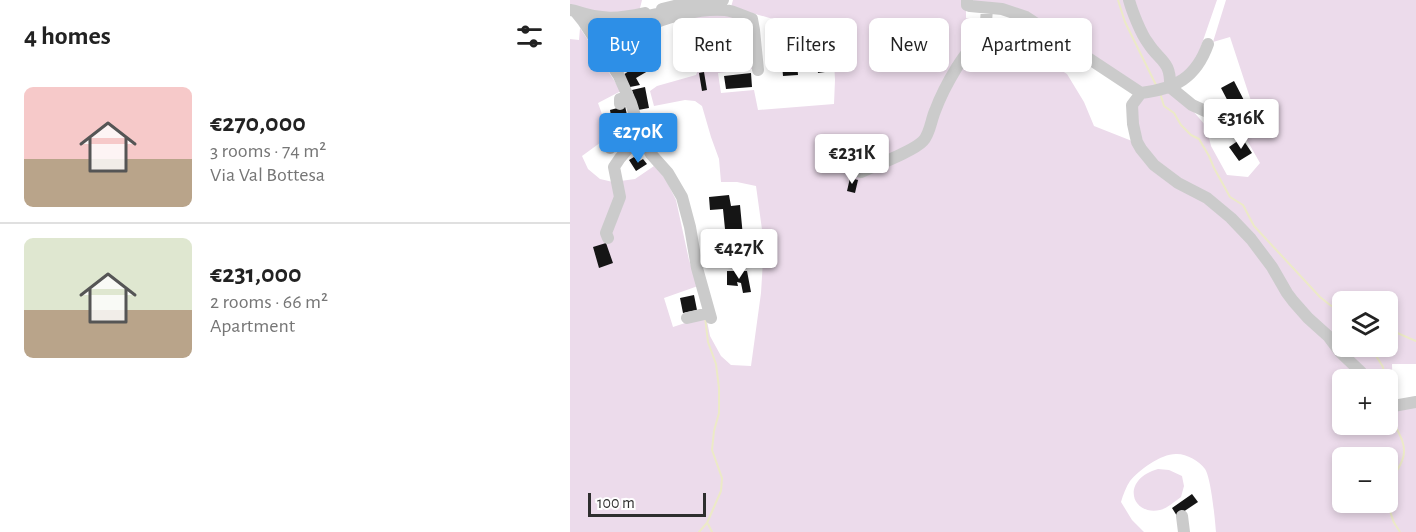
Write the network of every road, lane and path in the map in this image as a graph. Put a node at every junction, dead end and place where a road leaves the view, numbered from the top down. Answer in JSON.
{"nodes":[{"id":1,"x":723,"y":0,"type":"edge"},
{"id":2,"x":1129,"y":0,"type":"edge"},
{"id":3,"x":694,"y":1,"type":"edge"},
{"id":4,"x":673,"y":3,"type":"edge"},
{"id":5,"x":967,"y":5,"type":"edge"},
{"id":6,"x":987,"y":8,"type":"junction"},
{"id":7,"x":573,"y":10,"type":"edge"},
{"id":8,"x":646,"y":18,"type":"edge"},
{"id":9,"x":986,"y":18,"type":"edge"},
{"id":10,"x":661,"y":22,"type":"edge"},
{"id":11,"x":588,"y":31,"type":"edge"},
{"id":12,"x":961,"y":64,"type":"edge"},
{"id":13,"x":1209,"y":67,"type":"dead end"},
{"id":14,"x":758,"y":69,"type":"dead end"},
{"id":15,"x":616,"y":72,"type":"edge"},
{"id":16,"x":1162,"y":89,"type":"junction"},
{"id":17,"x":1141,"y":93,"type":"junction"},
{"id":18,"x":1214,"y":115,"type":"dead end"},
{"id":19,"x":642,"y":136,"type":"junction"},
{"id":20,"x":610,"y":148,"type":"dead end"},
{"id":21,"x":633,"y":150,"type":"dead end"},
{"id":22,"x":861,"y":172,"type":"dead end"},
{"id":23,"x":608,"y":238,"type":"dead end"},
{"id":24,"x":687,"y":318,"type":"dead end"},
{"id":25,"x":1358,"y":369,"type":"edge"},
{"id":26,"x":1182,"y":516,"type":"dead end"},
{"id":27,"x":1184,"y":532,"type":"edge"}],
"edges":[{"from":1,"to":8,"type":"street"},
{"from":2,"to":16,"type":"street"},
{"from":3,"to":4,"type":"street"},
{"from":4,"to":7,"type":"street"},
{"from":5,"to":6,"type":"street"},
{"from":6,"to":9,"type":"street"},
{"from":6,"to":17,"type":"street"},
{"from":7,"to":11,"type":"street"},
{"from":10,"to":14,"type":"street"},
{"from":12,"to":22,"type":"street"},
{"from":13,"to":16,"type":"street"},
{"from":15,"to":19,"type":"street"},
{"from":16,"to":17,"type":"street"},
{"from":16,"to":18,"type":"street"},
{"from":17,"to":25,"type":"street"},
{"from":19,"to":20,"type":"street"},
{"from":19,"to":21,"type":"street"},
{"from":19,"to":23,"type":"street"},
{"from":19,"to":24,"type":"street"},
{"from":26,"to":27,"type":"street"}]}
